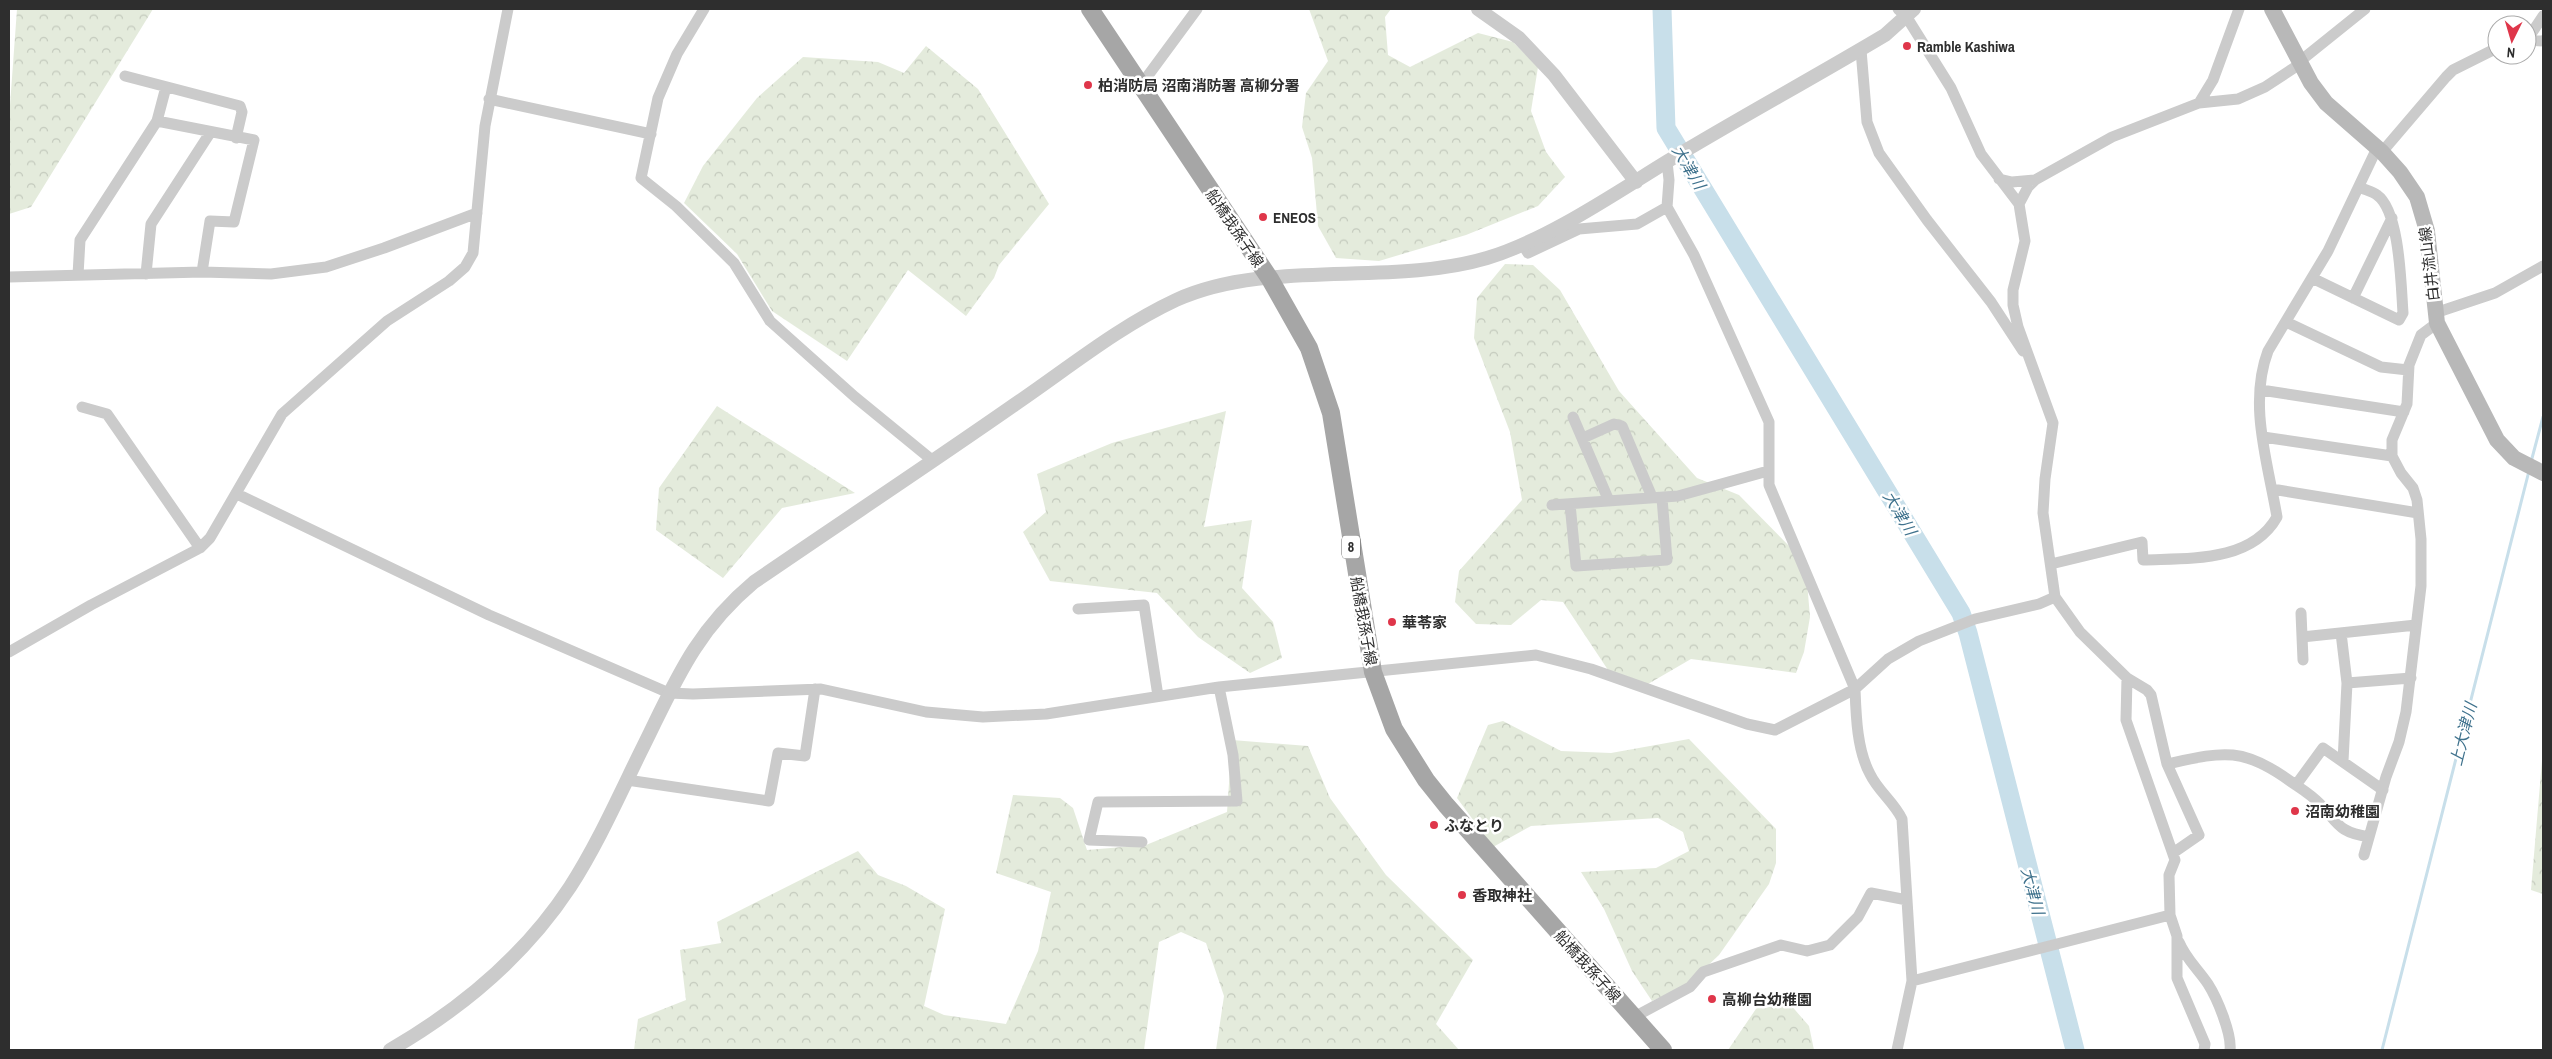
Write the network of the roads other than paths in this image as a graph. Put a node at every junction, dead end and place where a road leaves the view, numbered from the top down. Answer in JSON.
{"nodes":[{"id":1,"x":508,"y":9,"type":"edge"},
{"id":2,"x":704,"y":9,"type":"edge"},
{"id":3,"x":1090,"y":9,"type":"edge"},
{"id":4,"x":1197,"y":9,"type":"edge"},
{"id":5,"x":1478,"y":9,"type":"edge"},
{"id":6,"x":2239,"y":9,"type":"edge"},
{"id":7,"x":2272,"y":9,"type":"edge"},
{"id":8,"x":2365,"y":9,"type":"edge"},
{"id":9,"x":1906,"y":11,"type":"edge"},
{"id":10,"x":1861,"y":50,"type":"junction"},
{"id":11,"x":2487,"y":53,"type":"edge"},
{"id":12,"x":2299,"y":63,"type":"junction"},
{"id":13,"x":125,"y":76,"type":"dead end"},
{"id":14,"x":1141,"y":85,"type":"junction"},
{"id":15,"x":166,"y":87,"type":"junction"},
{"id":16,"x":489,"y":100,"type":"junction"},
{"id":17,"x":2199,"y":103,"type":"junction"},
{"id":18,"x":157,"y":121,"type":"junction"},
{"id":19,"x":210,"y":133,"type":"junction"},
{"id":20,"x":651,"y":134,"type":"junction"},
{"id":21,"x":236,"y":138,"type":"junction"},
{"id":22,"x":2380,"y":150,"type":"junction"},
{"id":23,"x":1669,"y":161,"type":"junction"},
{"id":24,"x":1999,"y":179,"type":"junction"},
{"id":25,"x":2035,"y":180,"type":"junction"},
{"id":26,"x":1636,"y":182,"type":"junction"},
{"id":27,"x":2359,"y":188,"type":"junction"},
{"id":28,"x":2019,"y":204,"type":"junction"},
{"id":29,"x":1667,"y":207,"type":"junction"},
{"id":30,"x":477,"y":212,"type":"junction"},
{"id":31,"x":2392,"y":218,"type":"junction"},
{"id":32,"x":1523,"y":244,"type":"junction"},
{"id":33,"x":2543,"y":266,"type":"edge"},
{"id":34,"x":202,"y":272,"type":"junction"},
{"id":35,"x":146,"y":274,"type":"junction"},
{"id":36,"x":78,"y":275,"type":"junction"},
{"id":37,"x":9,"y":277,"type":"edge"},
{"id":38,"x":2312,"y":278,"type":"junction"},
{"id":39,"x":1270,"y":279,"type":"junction"},
{"id":40,"x":2353,"y":298,"type":"junction"},
{"id":41,"x":2436,"y":318,"type":"junction"},
{"id":42,"x":2286,"y":322,"type":"junction"},
{"id":43,"x":2029,"y":358,"type":"junction"},
{"id":44,"x":2408,"y":370,"type":"junction"},
{"id":45,"x":2261,"y":390,"type":"junction"},
{"id":46,"x":82,"y":407,"type":"dead end"},
{"id":47,"x":2404,"y":412,"type":"junction"},
{"id":48,"x":1573,"y":418,"type":"dead end"},
{"id":49,"x":2263,"y":437,"type":"junction"},
{"id":50,"x":1584,"y":438,"type":"junction"},
{"id":51,"x":2392,"y":456,"type":"junction"},
{"id":52,"x":932,"y":460,"type":"junction"},
{"id":53,"x":1768,"y":471,"type":"junction"},
{"id":54,"x":2543,"y":473,"type":"edge"},
{"id":55,"x":2272,"y":489,"type":"junction"},
{"id":56,"x":237,"y":494,"type":"junction"},
{"id":57,"x":1657,"y":498,"type":"junction"},
{"id":58,"x":1609,"y":501,"type":"junction"},
{"id":59,"x":1570,"y":504,"type":"junction"},
{"id":60,"x":1552,"y":505,"type":"dead end"},
{"id":61,"x":2418,"y":512,"type":"junction"},
{"id":62,"x":200,"y":548,"type":"junction"},
{"id":63,"x":2051,"y":564,"type":"junction"},
{"id":64,"x":2055,"y":597,"type":"junction"},
{"id":65,"x":1078,"y":609,"type":"dead end"},
{"id":66,"x":2301,"y":613,"type":"dead end"},
{"id":67,"x":2416,"y":625,"type":"junction"},
{"id":68,"x":2342,"y":633,"type":"junction"},
{"id":69,"x":2302,"y":637,"type":"junction"},
{"id":70,"x":9,"y":652,"type":"edge"},
{"id":71,"x":2303,"y":660,"type":"dead end"},
{"id":72,"x":1373,"y":672,"type":"junction"},
{"id":73,"x":2127,"y":678,"type":"junction"},
{"id":74,"x":2411,"y":678,"type":"junction"},
{"id":75,"x":2347,"y":683,"type":"junction"},
{"id":76,"x":1219,"y":687,"type":"junction"},
{"id":77,"x":815,"y":689,"type":"junction"},
{"id":78,"x":1855,"y":689,"type":"junction"},
{"id":79,"x":669,"y":693,"type":"junction"},
{"id":80,"x":1158,"y":696,"type":"junction"},
{"id":81,"x":2342,"y":761,"type":"junction"},
{"id":82,"x":2167,"y":764,"type":"junction"},
{"id":83,"x":627,"y":780,"type":"junction"},
{"id":84,"x":2296,"y":785,"type":"junction"},
{"id":85,"x":2383,"y":790,"type":"junction"},
{"id":86,"x":2369,"y":837,"type":"junction"},
{"id":87,"x":1142,"y":842,"type":"dead end"},
{"id":88,"x":2174,"y":854,"type":"junction"},
{"id":89,"x":2364,"y":855,"type":"dead end"},
{"id":90,"x":1907,"y":900,"type":"junction"},
{"id":91,"x":2170,"y":915,"type":"junction"},
{"id":92,"x":2177,"y":936,"type":"junction"},
{"id":93,"x":1912,"y":981,"type":"junction"},
{"id":94,"x":1634,"y":1017,"type":"junction"},
{"id":95,"x":390,"y":1050,"type":"edge"},
{"id":96,"x":1663,"y":1050,"type":"edge"},
{"id":97,"x":1897,"y":1050,"type":"edge"},
{"id":98,"x":2204,"y":1050,"type":"edge"},
{"id":99,"x":2230,"y":1050,"type":"edge"}],
"edges":[{"from":1,"to":16,"type":"street"},
{"from":2,"to":20,"type":"street"},
{"from":3,"to":14,"type":"main road","name":"船橋我孫子線","number":"8"},
{"from":4,"to":14,"type":"street"},
{"from":5,"to":26,"type":"street"},
{"from":6,"to":17,"type":"street"},
{"from":7,"to":12,"type":"main road","name":"白井流山線"},
{"from":8,"to":12,"type":"street"},
{"from":9,"to":10,"type":"street"},
{"from":9,"to":24,"type":"street"},
{"from":10,"to":23,"type":"street"},
{"from":10,"to":43,"type":"street"},
{"from":11,"to":22,"type":"street"},
{"from":12,"to":17,"type":"street"},
{"from":12,"to":22,"type":"main road","name":"白井流山線"},
{"from":13,"to":15,"type":"street"},
{"from":14,"to":39,"type":"main road","name":"船橋我孫子線","number":"8"},
{"from":15,"to":18,"type":"street"},
{"from":15,"to":21,"type":"street"},
{"from":16,"to":20,"type":"street"},
{"from":16,"to":30,"type":"street"},
{"from":17,"to":25,"type":"street"},
{"from":18,"to":19,"type":"street"},
{"from":18,"to":36,"type":"street"},
{"from":19,"to":21,"type":"street"},
{"from":19,"to":35,"type":"street"},
{"from":20,"to":52,"type":"street"},
{"from":21,"to":34,"type":"street"},
{"from":22,"to":27,"type":"street"},
{"from":22,"to":41,"type":"main road","name":"白井流山線"},
{"from":23,"to":26,"type":"street"},
{"from":23,"to":29,"type":"street"},
{"from":24,"to":25,"type":"street"},
{"from":24,"to":28,"type":"street"},
{"from":25,"to":28,"type":"street"},
{"from":26,"to":32,"type":"street"},
{"from":27,"to":31,"type":"street"},
{"from":27,"to":38,"type":"street"},
{"from":28,"to":43,"type":"street"},
{"from":29,"to":32,"type":"street"},
{"from":29,"to":53,"type":"street"},
{"from":30,"to":34,"type":"street"},
{"from":30,"to":56,"type":"street"},
{"from":31,"to":40,"type":"street"},
{"from":31,"to":40,"type":"street"},
{"from":32,"to":39,"type":"street"},
{"from":33,"to":41,"type":"street"},
{"from":34,"to":35,"type":"street"},
{"from":35,"to":36,"type":"street"},
{"from":36,"to":37,"type":"street"},
{"from":38,"to":40,"type":"street"},
{"from":38,"to":42,"type":"street"},
{"from":39,"to":52,"type":"street"},
{"from":39,"to":72,"type":"main road","name":"船橋我孫子線","number":"8"},
{"from":41,"to":44,"type":"street"},
{"from":41,"to":54,"type":"main road","name":"白井流山線"},
{"from":42,"to":44,"type":"street"},
{"from":42,"to":45,"type":"street"},
{"from":43,"to":63,"type":"street"},
{"from":44,"to":47,"type":"street"},
{"from":45,"to":47,"type":"street"},
{"from":45,"to":49,"type":"street"},
{"from":46,"to":62,"type":"street"},
{"from":47,"to":51,"type":"street"},
{"from":48,"to":50,"type":"street"},
{"from":49,"to":51,"type":"street"},
{"from":49,"to":55,"type":"street"},
{"from":50,"to":57,"type":"street"},
{"from":50,"to":58,"type":"street"},
{"from":51,"to":61,"type":"street"},
{"from":52,"to":79,"type":"street"},
{"from":53,"to":57,"type":"street"},
{"from":53,"to":78,"type":"street"},
{"from":55,"to":61,"type":"street"},
{"from":55,"to":63,"type":"street"},
{"from":56,"to":62,"type":"street"},
{"from":56,"to":79,"type":"street"},
{"from":57,"to":58,"type":"street"},
{"from":57,"to":59,"type":"street"},
{"from":58,"to":59,"type":"street"},
{"from":59,"to":60,"type":"street"},
{"from":61,"to":67,"type":"street"},
{"from":62,"to":70,"type":"street"},
{"from":63,"to":64,"type":"street"},
{"from":64,"to":73,"type":"street"},
{"from":64,"to":78,"type":"street"},
{"from":65,"to":80,"type":"street"},
{"from":66,"to":69,"type":"street"},
{"from":67,"to":68,"type":"street"},
{"from":67,"to":74,"type":"street"},
{"from":68,"to":69,"type":"street"},
{"from":68,"to":75,"type":"street"},
{"from":69,"to":71,"type":"street"},
{"from":72,"to":76,"type":"street"},
{"from":72,"to":78,"type":"street"},
{"from":72,"to":94,"type":"main road","name":"船橋我孫子線","number":"8"},
{"from":73,"to":82,"type":"street"},
{"from":73,"to":88,"type":"street"},
{"from":74,"to":75,"type":"street"},
{"from":74,"to":85,"type":"street"},
{"from":75,"to":81,"type":"street"},
{"from":76,"to":80,"type":"street"},
{"from":76,"to":87,"type":"street"},
{"from":77,"to":79,"type":"street"},
{"from":77,"to":80,"type":"street"},
{"from":77,"to":83,"type":"street"},
{"from":78,"to":90,"type":"street"},
{"from":79,"to":83,"type":"street"},
{"from":81,"to":84,"type":"street"},
{"from":81,"to":85,"type":"street"},
{"from":82,"to":84,"type":"street"},
{"from":82,"to":88,"type":"street"},
{"from":83,"to":95,"type":"street"},
{"from":84,"to":86,"type":"street"},
{"from":85,"to":86,"type":"street"},
{"from":86,"to":89,"type":"street"},
{"from":88,"to":91,"type":"street"},
{"from":90,"to":93,"type":"street"},
{"from":90,"to":94,"type":"street"},
{"from":91,"to":92,"type":"street"},
{"from":91,"to":93,"type":"street"},
{"from":92,"to":98,"type":"street"},
{"from":92,"to":99,"type":"street"},
{"from":93,"to":97,"type":"street"},
{"from":94,"to":96,"type":"main road","name":"船橋我孫子線","number":"8"}]}
